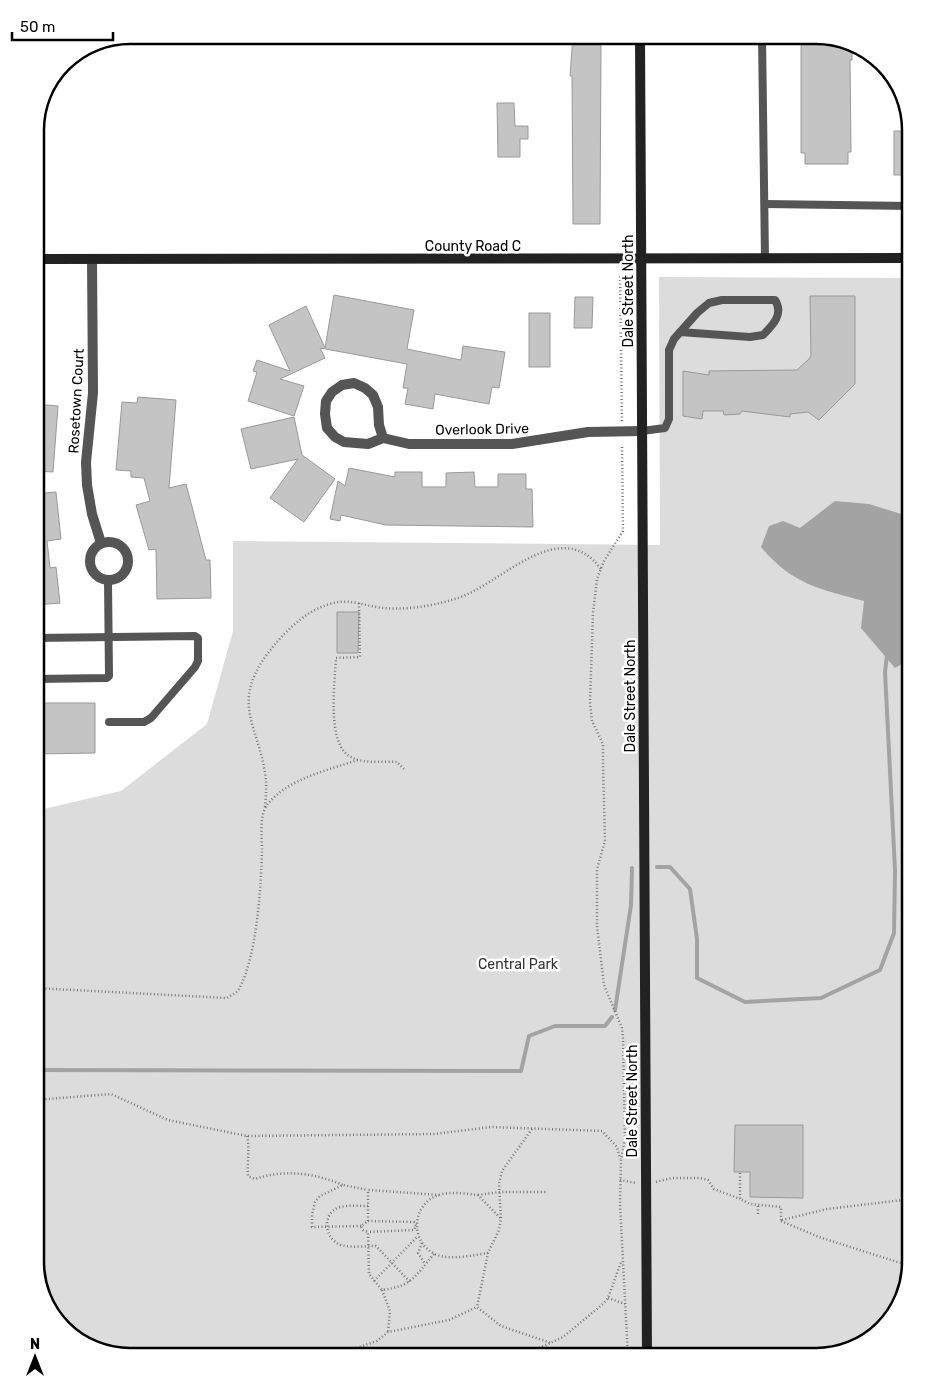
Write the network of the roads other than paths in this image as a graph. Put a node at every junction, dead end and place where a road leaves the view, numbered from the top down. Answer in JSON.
{"nodes":[{"id":1,"x":640,"y":44,"type":"edge"},
{"id":2,"x":762,"y":44,"type":"edge"},
{"id":3,"x":765,"y":204,"type":"junction"},
{"id":4,"x":902,"y":206,"type":"edge"},
{"id":5,"x":902,"y":258,"type":"edge"},
{"id":6,"x":44,"y":259,"type":"edge"},
{"id":7,"x":92,"y":259,"type":"junction"},
{"id":8,"x":765,"y":259,"type":"junction"},
{"id":9,"x":642,"y":260,"type":"junction"},
{"id":10,"x":680,"y":332,"type":"junction"},
{"id":11,"x":642,"y":432,"type":"junction"},
{"id":12,"x":383,"y":438,"type":"junction"},
{"id":13,"x":101,"y":544,"type":"junction"},
{"id":14,"x":108,"y":580,"type":"junction"},
{"id":15,"x":109,"y":636,"type":"junction"},
{"id":16,"x":44,"y":638,"type":"edge"},
{"id":17,"x":44,"y":679,"type":"edge"},
{"id":18,"x":108,"y":722,"type":"dead end"},
{"id":19,"x":647,"y":1348,"type":"edge"}],
"edges":[{"from":1,"to":9,"type":"main road","name":"Dale Street North"},
{"from":2,"to":3,"type":"lane"},
{"from":3,"to":4,"type":"lane"},
{"from":3,"to":8,"type":"lane"},
{"from":5,"to":8,"type":"main road","name":"County Road C"},
{"from":6,"to":7,"type":"main road","name":"County Road C"},
{"from":7,"to":9,"type":"main road","name":"County Road C"},
{"from":7,"to":13,"type":"street","name":"Rosetown Court"},
{"from":8,"to":9,"type":"main road","name":"County Road C"},
{"from":9,"to":11,"type":"main road","name":"Dale Street North"},
{"from":10,"to":10,"type":"lane"},
{"from":10,"to":11,"type":"lane"},
{"from":11,"to":12,"type":"street","name":"Overlook Drive"},
{"from":11,"to":19,"type":"main road","name":"Dale Street North"},
{"from":12,"to":12,"type":"street","name":"Overlook Drive"},
{"from":13,"to":14,"type":"street"},
{"from":13,"to":14,"type":"street"},
{"from":14,"to":15,"type":"lane"},
{"from":15,"to":16,"type":"lane"},
{"from":15,"to":17,"type":"lane"},
{"from":15,"to":18,"type":"lane"}]}
